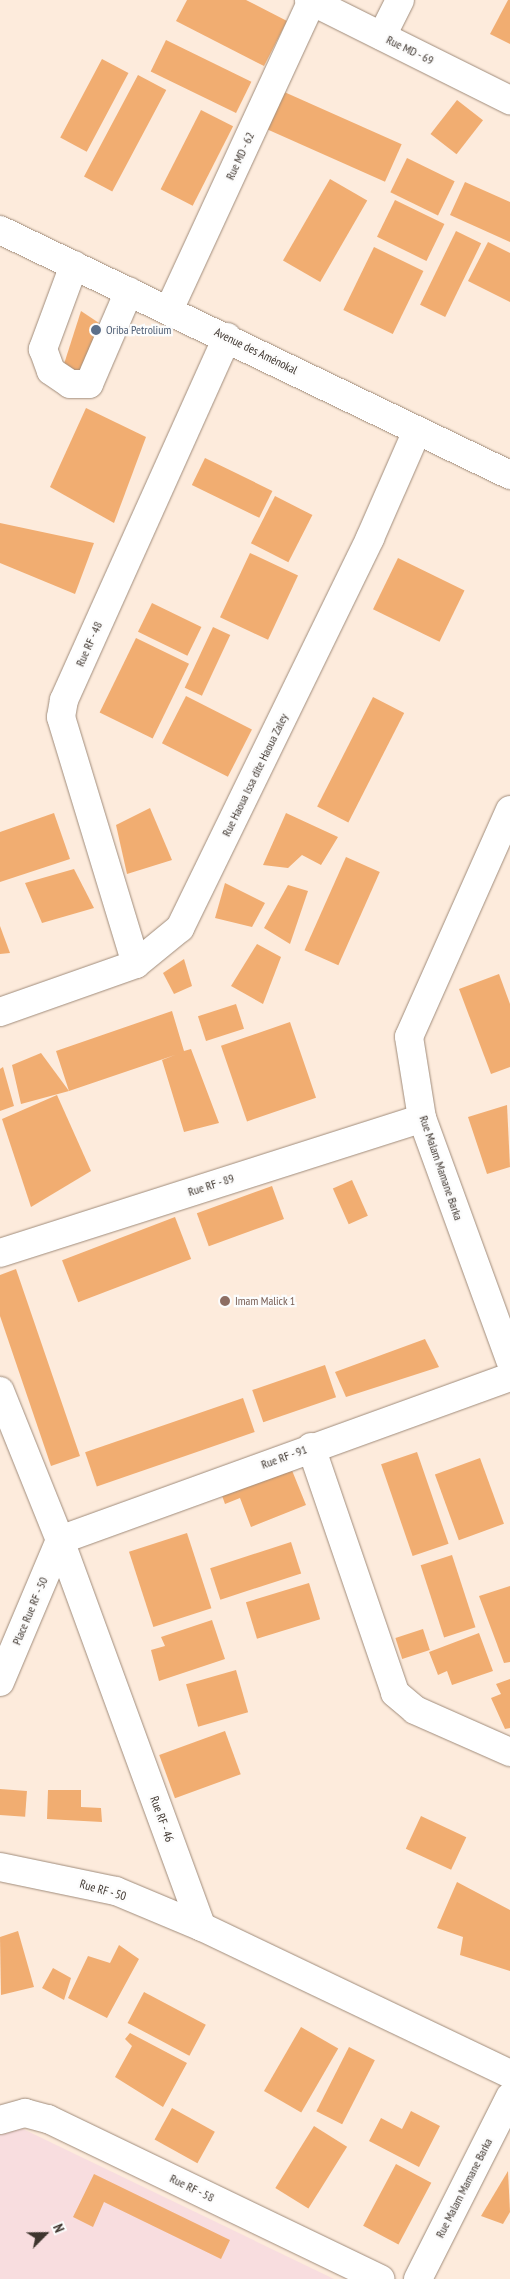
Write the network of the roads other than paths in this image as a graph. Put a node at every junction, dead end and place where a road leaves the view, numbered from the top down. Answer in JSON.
{"nodes":[{"id":1,"x":400,"y":0,"type":"edge"},
{"id":2,"x":310,"y":1,"type":"edge"},
{"id":3,"x":382,"y":36,"type":"junction"},
{"id":4,"x":510,"y":100,"type":"edge"},
{"id":5,"x":0,"y":230,"type":"edge"},
{"id":6,"x":74,"y":265,"type":"junction"},
{"id":7,"x":130,"y":291,"type":"junction"},
{"id":8,"x":169,"y":310,"type":"junction"},
{"id":9,"x":227,"y":337,"type":"junction"},
{"id":10,"x":413,"y":440,"type":"dead end"},
{"id":11,"x":510,"y":475,"type":"edge"},
{"id":12,"x":510,"y":810,"type":"edge"},
{"id":13,"x":136,"y":964,"type":"junction"},
{"id":14,"x":0,"y":1012,"type":"edge"},
{"id":15,"x":422,"y":1118,"type":"junction"},
{"id":16,"x":0,"y":1253,"type":"edge"},
{"id":17,"x":510,"y":1360,"type":"edge"},
{"id":18,"x":510,"y":1377,"type":"edge"},
{"id":19,"x":0,"y":1391,"type":"edge"},
{"id":20,"x":311,"y":1447,"type":"junction"},
{"id":21,"x":60,"y":1540,"type":"junction"},
{"id":22,"x":0,"y":1682,"type":"edge"},
{"id":23,"x":510,"y":1752,"type":"edge"},
{"id":24,"x":0,"y":1867,"type":"edge"},
{"id":25,"x":202,"y":1927,"type":"junction"},
{"id":26,"x":510,"y":2074,"type":"edge"},
{"id":27,"x":510,"y":2098,"type":"edge"},
{"id":28,"x":0,"y":2120,"type":"edge"},
{"id":29,"x":381,"y":2279,"type":"edge"},
{"id":30,"x":418,"y":2279,"type":"edge"}],
"edges":[{"from":1,"to":3,"type":"street"},
{"from":2,"to":3,"type":"street","name":"Rue MD - 69"},
{"from":2,"to":8,"type":"street","name":"Rue MD - 62"},
{"from":3,"to":4,"type":"street","name":"Rue MD - 69"},
{"from":5,"to":6,"type":"street","name":"Avenue des Aménokal"},
{"from":6,"to":7,"type":"street","name":"Avenue des Aménokal"},
{"from":6,"to":7,"type":"street"},
{"from":7,"to":8,"type":"street","name":"Avenue des Aménokal"},
{"from":8,"to":9,"type":"street","name":"Avenue des Aménokal"},
{"from":9,"to":11,"type":"street","name":"Avenue des Aménokal"},
{"from":9,"to":13,"type":"street","name":"Rue RF - 48"},
{"from":10,"to":13,"type":"street","name":"Rue Haoua Issa dite Haoua Zaley"},
{"from":12,"to":15,"type":"street","name":"Rue Malam Mamane Barka"},
{"from":13,"to":14,"type":"street","name":"Rue Haoua Issa dite Haoua Zaley"},
{"from":15,"to":16,"type":"street","name":"Rue RF - 89"},
{"from":15,"to":17,"type":"street","name":"Rue Malam Mamane Barka"},
{"from":18,"to":20,"type":"street","name":"Rue RF - 91"},
{"from":19,"to":21,"type":"street","name":"Rue RF - 46"},
{"from":20,"to":21,"type":"street","name":"Rue RF - 91"},
{"from":20,"to":23,"type":"street"},
{"from":21,"to":22,"type":"street","name":"Place Rue RF - 50"},
{"from":21,"to":25,"type":"street","name":"Rue RF - 46"},
{"from":24,"to":25,"type":"street","name":"Rue RF - 50"},
{"from":25,"to":26,"type":"street"},
{"from":27,"to":30,"type":"street","name":"Rue Malam Mamane Barka"},
{"from":28,"to":29,"type":"street","name":"Rue RF - 58"}]}
